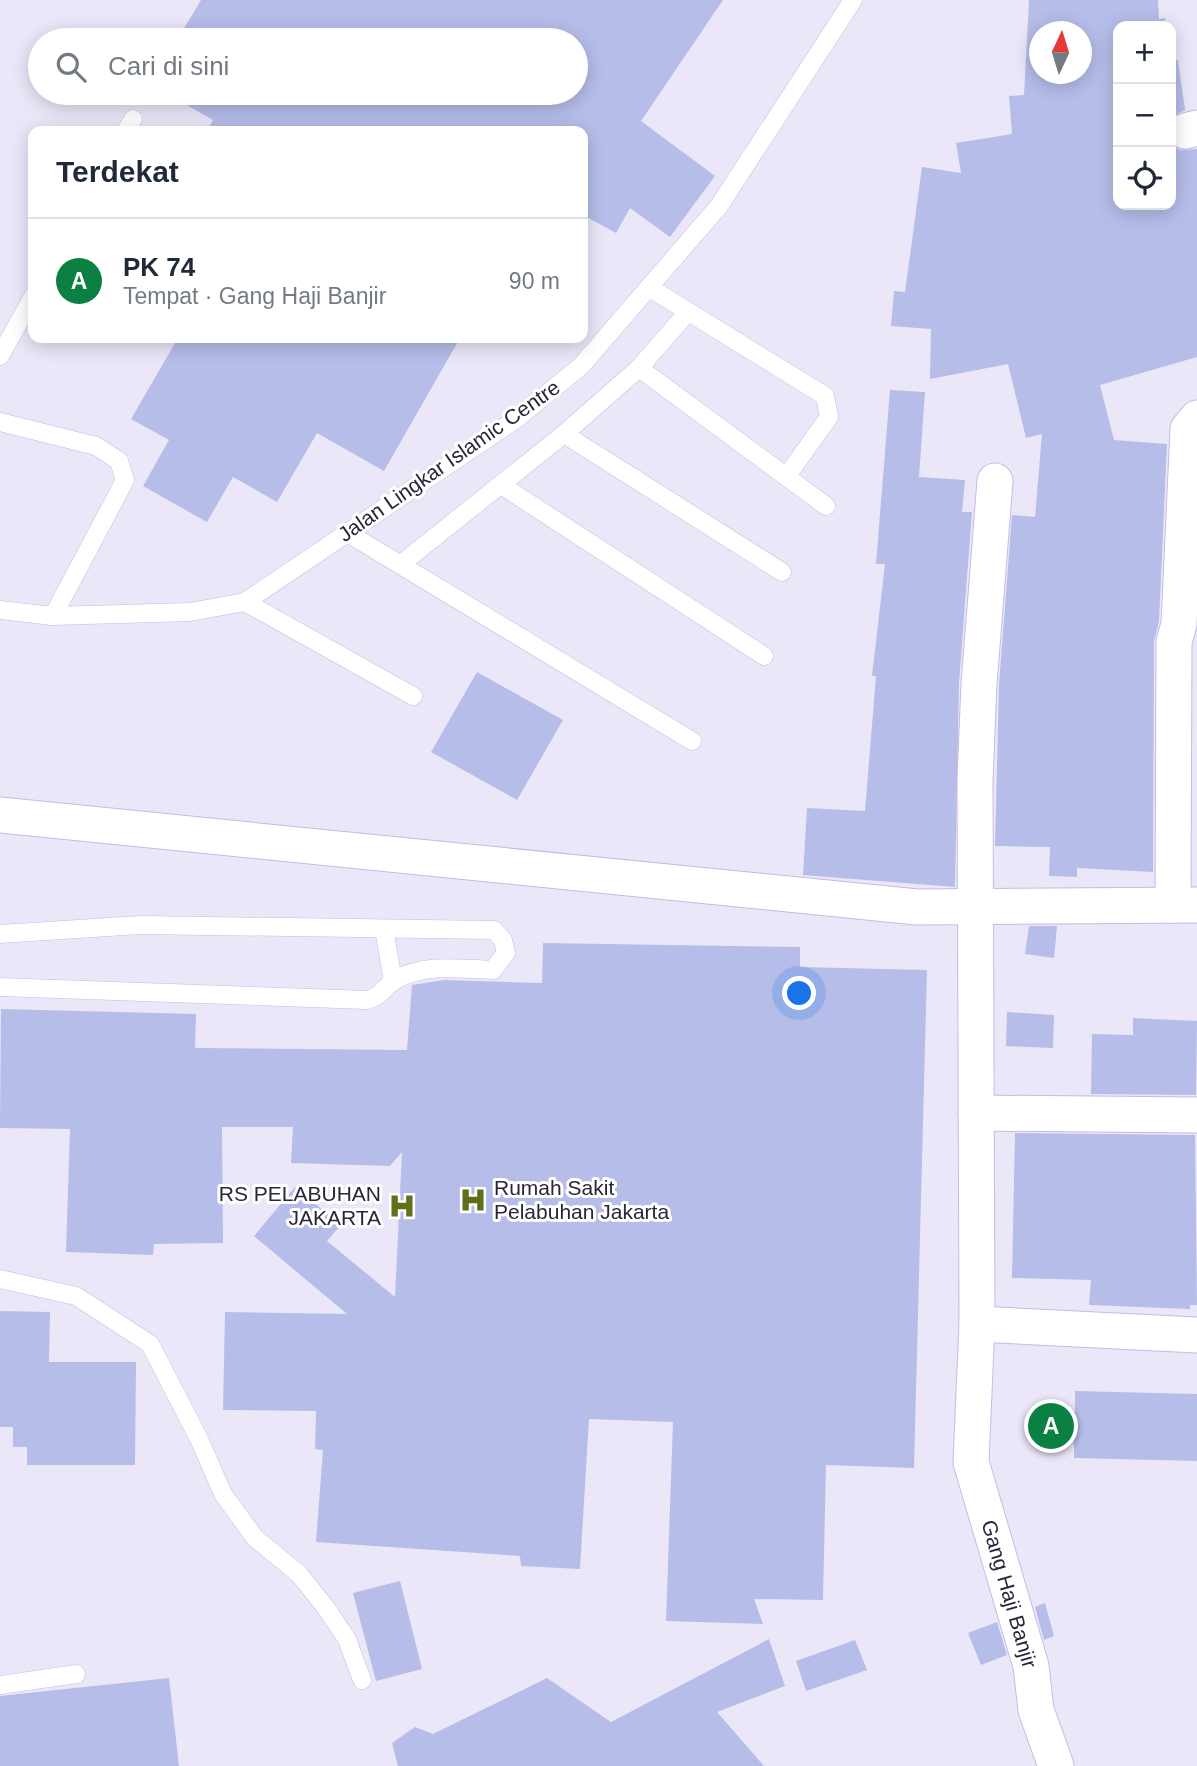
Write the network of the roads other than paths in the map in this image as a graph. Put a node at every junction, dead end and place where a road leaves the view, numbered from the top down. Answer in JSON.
{"nodes":[{"id":1,"x":853,"y":0,"type":"edge"},
{"id":2,"x":650,"y":289,"type":"junction"},
{"id":3,"x":28,"y":306,"type":"edge"},
{"id":4,"x":687,"y":313,"type":"junction"},
{"id":5,"x":0,"y":356,"type":"edge"},
{"id":6,"x":639,"y":368,"type":"junction"},
{"id":7,"x":1197,"y":418,"type":"edge"},
{"id":8,"x":0,"y":422,"type":"edge"},
{"id":9,"x":564,"y":434,"type":"junction"},
{"id":10,"x":786,"y":477,"type":"junction"},
{"id":11,"x":996,"y":481,"type":"dead end"},
{"id":12,"x":501,"y":485,"type":"junction"},
{"id":13,"x":826,"y":506,"type":"dead end"},
{"id":14,"x":346,"y":531,"type":"junction"},
{"id":15,"x":401,"y":564,"type":"junction"},
{"id":16,"x":782,"y":572,"type":"dead end"},
{"id":17,"x":245,"y":602,"type":"junction"},
{"id":18,"x":0,"y":610,"type":"edge"},
{"id":19,"x":53,"y":616,"type":"junction"},
{"id":20,"x":1188,"y":621,"type":"edge"},
{"id":21,"x":764,"y":656,"type":"dead end"},
{"id":22,"x":413,"y":696,"type":"dead end"},
{"id":23,"x":692,"y":741,"type":"dead end"},
{"id":24,"x":0,"y":815,"type":"edge"},
{"id":25,"x":1185,"y":905,"type":"edge"},
{"id":26,"x":976,"y":909,"type":"junction"},
{"id":27,"x":384,"y":929,"type":"junction"},
{"id":28,"x":0,"y":934,"type":"edge"},
{"id":29,"x":393,"y":981,"type":"junction"},
{"id":30,"x":0,"y":987,"type":"edge"},
{"id":31,"x":976,"y":1113,"type":"junction"},
{"id":32,"x":1197,"y":1115,"type":"edge"},
{"id":33,"x":0,"y":1279,"type":"edge"},
{"id":34,"x":977,"y":1324,"type":"junction"},
{"id":35,"x":1197,"y":1335,"type":"edge"},
{"id":36,"x":76,"y":1674,"type":"dead end"},
{"id":37,"x":362,"y":1680,"type":"dead end"},
{"id":38,"x":0,"y":1685,"type":"edge"},
{"id":39,"x":1056,"y":1766,"type":"edge"}],
"edges":[{"from":1,"to":2,"type":"lane","name":"Jalan Lingkar Islamic Centre"},
{"from":2,"to":4,"type":"lane"},
{"from":2,"to":14,"type":"lane","name":"Jalan Lingkar Islamic Centre"},
{"from":3,"to":5,"type":"lane"},
{"from":4,"to":6,"type":"lane"},
{"from":4,"to":10,"type":"lane"},
{"from":6,"to":9,"type":"lane"},
{"from":6,"to":10,"type":"lane"},
{"from":7,"to":20,"type":"street"},
{"from":8,"to":19,"type":"lane"},
{"from":9,"to":12,"type":"lane"},
{"from":9,"to":16,"type":"lane"},
{"from":10,"to":13,"type":"lane"},
{"from":11,"to":26,"type":"street","name":"Gang Haji Banjir"},
{"from":12,"to":15,"type":"lane"},
{"from":12,"to":21,"type":"lane"},
{"from":14,"to":15,"type":"lane"},
{"from":14,"to":17,"type":"lane","name":"Jalan Lingkar Islamic Centre"},
{"from":15,"to":23,"type":"lane"},
{"from":17,"to":19,"type":"lane","name":"Jalan Lingkar Islamic Centre"},
{"from":17,"to":22,"type":"lane"},
{"from":18,"to":19,"type":"lane","name":"Jalan Lingkar Islamic Centre"},
{"from":20,"to":25,"type":"street"},
{"from":24,"to":26,"type":"street"},
{"from":25,"to":26,"type":"street"},
{"from":26,"to":31,"type":"street","name":"Gang Haji Banjir"},
{"from":27,"to":28,"type":"lane"},
{"from":27,"to":29,"type":"lane"},
{"from":27,"to":29,"type":"lane"},
{"from":29,"to":30,"type":"lane"},
{"from":31,"to":32,"type":"street"},
{"from":31,"to":34,"type":"street","name":"Gang Haji Banjir"},
{"from":33,"to":37,"type":"lane"},
{"from":34,"to":35,"type":"street"},
{"from":34,"to":39,"type":"street","name":"Gang Haji Banjir"},
{"from":36,"to":38,"type":"lane"}]}
